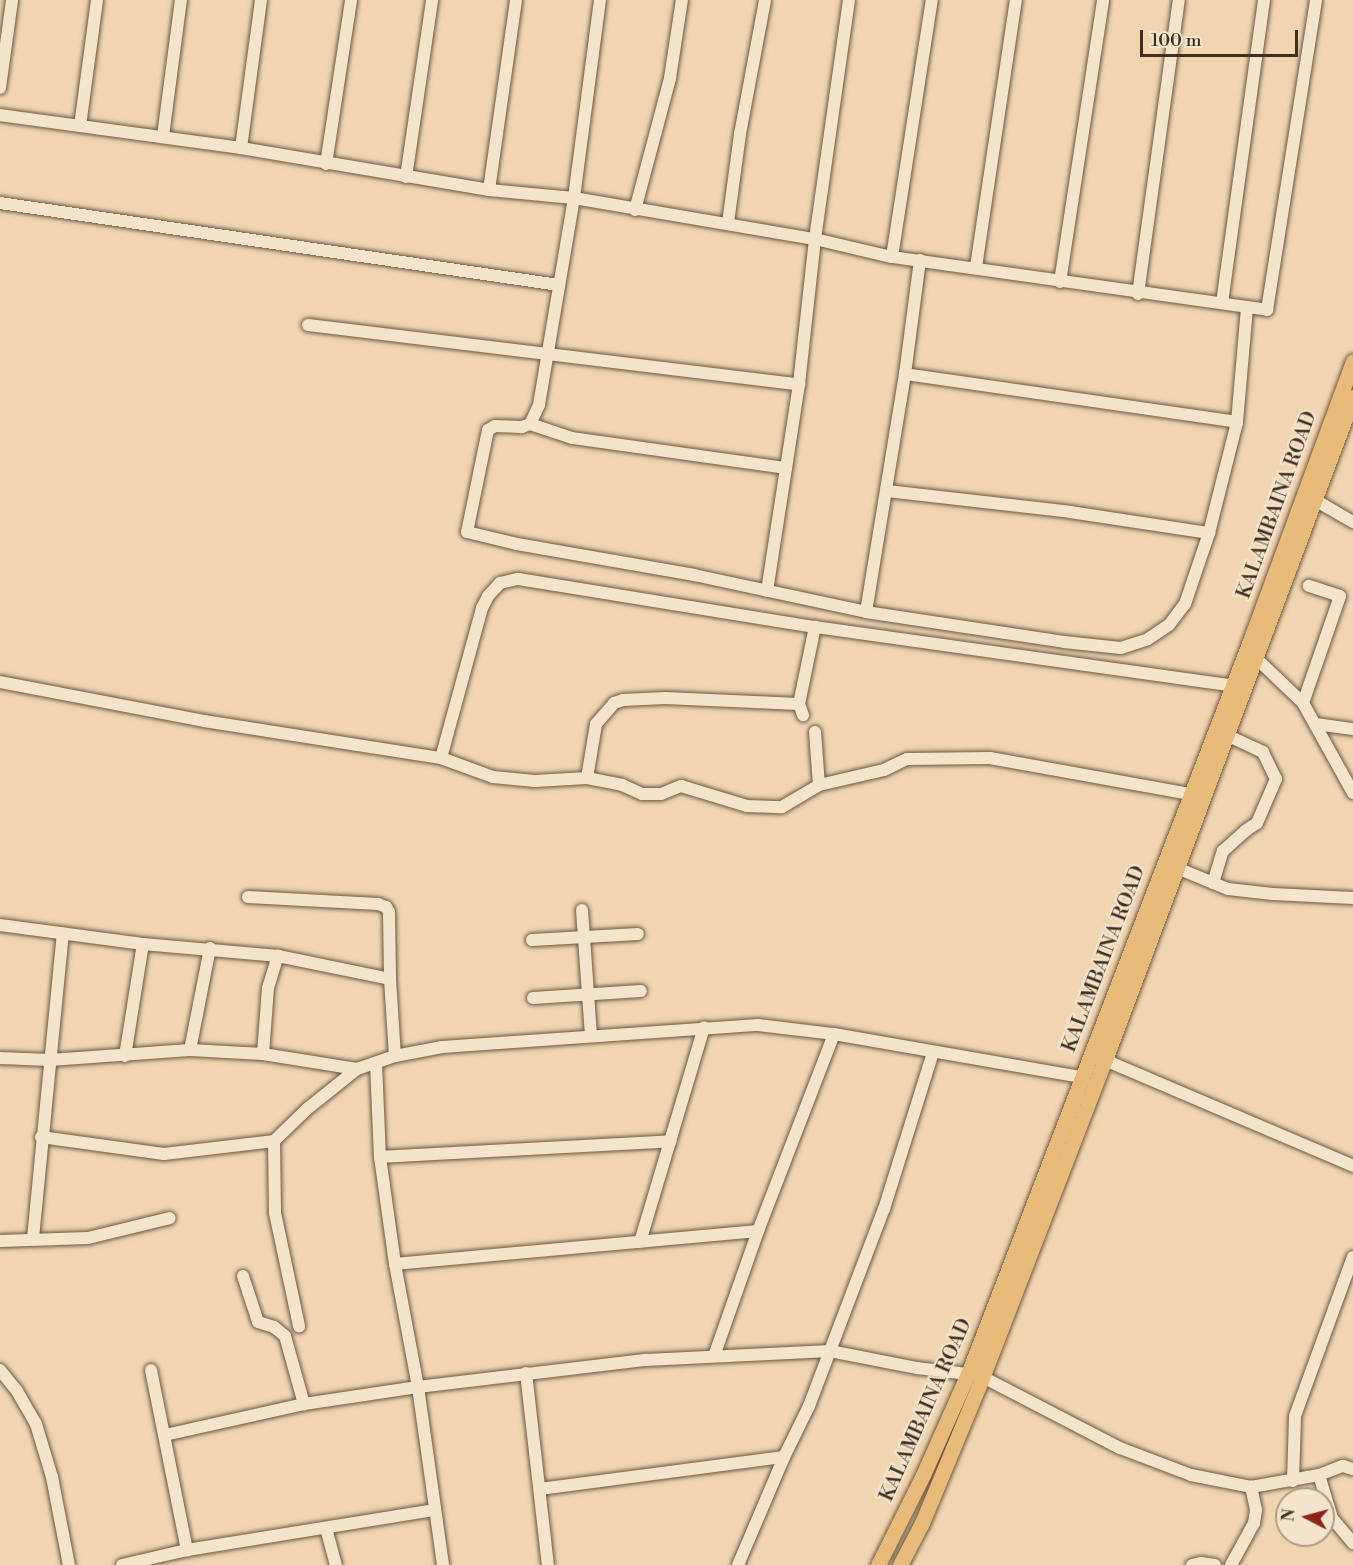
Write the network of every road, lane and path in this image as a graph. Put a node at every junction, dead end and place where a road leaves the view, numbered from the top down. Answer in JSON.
{"nodes":[{"id":1,"x":12,"y":0,"type":"edge"},
{"id":2,"x":97,"y":0,"type":"edge"},
{"id":3,"x":181,"y":0,"type":"edge"},
{"id":4,"x":261,"y":0,"type":"edge"},
{"id":5,"x":351,"y":0,"type":"edge"},
{"id":6,"x":432,"y":0,"type":"edge"},
{"id":7,"x":516,"y":0,"type":"edge"},
{"id":8,"x":600,"y":0,"type":"edge"},
{"id":9,"x":682,"y":0,"type":"edge"},
{"id":10,"x":765,"y":0,"type":"edge"},
{"id":11,"x":849,"y":0,"type":"edge"},
{"id":12,"x":932,"y":0,"type":"edge"},
{"id":13,"x":1016,"y":0,"type":"edge"},
{"id":14,"x":1103,"y":0,"type":"edge"},
{"id":15,"x":1179,"y":0,"type":"edge"},
{"id":16,"x":1264,"y":0,"type":"edge"},
{"id":17,"x":1316,"y":0,"type":"edge"},
{"id":18,"x":0,"y":88,"type":"edge"},
{"id":19,"x":0,"y":115,"type":"edge"},
{"id":20,"x":80,"y":126,"type":"junction"},
{"id":21,"x":163,"y":136,"type":"junction"},
{"id":22,"x":241,"y":148,"type":"junction"},
{"id":23,"x":326,"y":164,"type":"junction"},
{"id":24,"x":406,"y":177,"type":"junction"},
{"id":25,"x":489,"y":190,"type":"junction"},
{"id":26,"x":573,"y":198,"type":"junction"},
{"id":27,"x":0,"y":203,"type":"edge"},
{"id":28,"x":635,"y":210,"type":"junction"},
{"id":29,"x":728,"y":223,"type":"junction"},
{"id":30,"x":815,"y":239,"type":"junction"},
{"id":31,"x":892,"y":257,"type":"junction"},
{"id":32,"x":920,"y":261,"type":"junction"},
{"id":33,"x":976,"y":267,"type":"junction"},
{"id":34,"x":1060,"y":282,"type":"junction"},
{"id":35,"x":559,"y":285,"type":"junction"},
{"id":36,"x":1138,"y":294,"type":"junction"},
{"id":37,"x":1222,"y":303,"type":"junction"},
{"id":38,"x":1247,"y":308,"type":"junction"},
{"id":39,"x":308,"y":325,"type":"dead end"},
{"id":40,"x":547,"y":356,"type":"junction"},
{"id":41,"x":1353,"y":361,"type":"edge"},
{"id":42,"x":905,"y":374,"type":"junction"},
{"id":43,"x":799,"y":384,"type":"junction"},
{"id":44,"x":1353,"y":397,"type":"edge"},
{"id":45,"x":1237,"y":422,"type":"junction"},
{"id":46,"x":530,"y":424,"type":"junction"},
{"id":47,"x":786,"y":468,"type":"junction"},
{"id":48,"x":887,"y":491,"type":"junction"},
{"id":49,"x":1315,"y":500,"type":"junction"},
{"id":50,"x":1353,"y":522,"type":"edge"},
{"id":51,"x":1209,"y":533,"type":"junction"},
{"id":52,"x":1309,"y":586,"type":"dead end"},
{"id":53,"x":767,"y":591,"type":"junction"},
{"id":54,"x":866,"y":612,"type":"junction"},
{"id":55,"x":815,"y":627,"type":"junction"},
{"id":56,"x":1257,"y":659,"type":"junction"},
{"id":57,"x":0,"y":682,"type":"edge"},
{"id":58,"x":1233,"y":686,"type":"junction"},
{"id":59,"x":1303,"y":703,"type":"junction"},
{"id":60,"x":1316,"y":724,"type":"junction"},
{"id":61,"x":1353,"y":729,"type":"edge"},
{"id":62,"x":815,"y":732,"type":"dead end"},
{"id":63,"x":1227,"y":735,"type":"junction"},
{"id":64,"x":441,"y":758,"type":"junction"},
{"id":65,"x":587,"y":778,"type":"junction"},
{"id":66,"x":819,"y":785,"type":"junction"},
{"id":67,"x":1353,"y":793,"type":"edge"},
{"id":68,"x":1191,"y":794,"type":"junction"},
{"id":69,"x":1177,"y":868,"type":"junction"},
{"id":70,"x":1213,"y":883,"type":"junction"},
{"id":71,"x":248,"y":897,"type":"dead end"},
{"id":72,"x":1353,"y":898,"type":"edge"},
{"id":73,"x":582,"y":910,"type":"dead end"},
{"id":74,"x":0,"y":925,"type":"edge"},
{"id":75,"x":63,"y":933,"type":"junction"},
{"id":76,"x":638,"y":934,"type":"dead end"},
{"id":77,"x":584,"y":938,"type":"junction"},
{"id":78,"x":531,"y":940,"type":"dead end"},
{"id":79,"x":143,"y":944,"type":"junction"},
{"id":80,"x":210,"y":948,"type":"junction"},
{"id":81,"x":278,"y":956,"type":"junction"},
{"id":82,"x":390,"y":979,"type":"junction"},
{"id":83,"x":641,"y":991,"type":"dead end"},
{"id":84,"x":588,"y":994,"type":"junction"},
{"id":85,"x":534,"y":998,"type":"dead end"},
{"id":86,"x":704,"y":1027,"type":"junction"},
{"id":87,"x":834,"y":1034,"type":"junction"},
{"id":88,"x":591,"y":1036,"type":"junction"},
{"id":89,"x":190,"y":1050,"type":"junction"},
{"id":90,"x":933,"y":1053,"type":"junction"},
{"id":91,"x":263,"y":1054,"type":"junction"},
{"id":92,"x":125,"y":1056,"type":"junction"},
{"id":93,"x":395,"y":1056,"type":"junction"},
{"id":94,"x":0,"y":1058,"type":"edge"},
{"id":95,"x":50,"y":1060,"type":"junction"},
{"id":96,"x":1105,"y":1060,"type":"junction"},
{"id":97,"x":376,"y":1063,"type":"junction"},
{"id":98,"x":357,"y":1069,"type":"junction"},
{"id":99,"x":1081,"y":1077,"type":"junction"},
{"id":100,"x":41,"y":1137,"type":"junction"},
{"id":101,"x":671,"y":1141,"type":"junction"},
{"id":102,"x":274,"y":1142,"type":"junction"},
{"id":103,"x":380,"y":1157,"type":"junction"},
{"id":104,"x":1353,"y":1166,"type":"edge"},
{"id":105,"x":170,"y":1218,"type":"dead end"},
{"id":106,"x":758,"y":1231,"type":"junction"},
{"id":107,"x":33,"y":1238,"type":"junction"},
{"id":108,"x":0,"y":1241,"type":"edge"},
{"id":109,"x":640,"y":1242,"type":"junction"},
{"id":110,"x":1353,"y":1257,"type":"edge"},
{"id":111,"x":395,"y":1264,"type":"junction"},
{"id":112,"x":243,"y":1276,"type":"dead end"},
{"id":113,"x":298,"y":1326,"type":"dead end"},
{"id":114,"x":830,"y":1351,"type":"junction"},
{"id":115,"x":714,"y":1356,"type":"junction"},
{"id":116,"x":0,"y":1370,"type":"edge"},
{"id":117,"x":151,"y":1370,"type":"dead end"},
{"id":118,"x":526,"y":1373,"type":"junction"},
{"id":119,"x":974,"y":1374,"type":"junction"},
{"id":120,"x":418,"y":1387,"type":"junction"},
{"id":121,"x":304,"y":1404,"type":"junction"},
{"id":122,"x":165,"y":1435,"type":"junction"},
{"id":123,"x":784,"y":1457,"type":"junction"},
{"id":124,"x":1353,"y":1469,"type":"edge"},
{"id":125,"x":1319,"y":1475,"type":"junction"},
{"id":126,"x":1293,"y":1481,"type":"junction"},
{"id":127,"x":1251,"y":1487,"type":"junction"},
{"id":128,"x":540,"y":1489,"type":"junction"},
{"id":129,"x":435,"y":1510,"type":"junction"},
{"id":130,"x":326,"y":1528,"type":"junction"},
{"id":131,"x":1353,"y":1543,"type":"edge"},
{"id":132,"x":187,"y":1550,"type":"junction"},
{"id":133,"x":69,"y":1565,"type":"edge"},
{"id":134,"x":122,"y":1565,"type":"edge"},
{"id":135,"x":336,"y":1565,"type":"edge"},
{"id":136,"x":443,"y":1565,"type":"edge"},
{"id":137,"x":548,"y":1565,"type":"edge"},
{"id":138,"x":738,"y":1565,"type":"edge"},
{"id":139,"x":878,"y":1565,"type":"edge"},
{"id":140,"x":900,"y":1565,"type":"edge"},
{"id":141,"x":1192,"y":1565,"type":"edge"},
{"id":142,"x":1215,"y":1565,"type":"edge"},
{"id":143,"x":1232,"y":1565,"type":"edge"}],
"edges":[{"from":1,"to":18,"type":"street"},
{"from":2,"to":20,"type":"street"},
{"from":3,"to":21,"type":"street"},
{"from":4,"to":22,"type":"street"},
{"from":5,"to":23,"type":"street"},
{"from":6,"to":24,"type":"street"},
{"from":7,"to":25,"type":"street"},
{"from":8,"to":26,"type":"street"},
{"from":9,"to":28,"type":"street"},
{"from":10,"to":29,"type":"street"},
{"from":11,"to":30,"type":"street"},
{"from":12,"to":31,"type":"street"},
{"from":13,"to":33,"type":"street"},
{"from":14,"to":34,"type":"street"},
{"from":15,"to":36,"type":"street"},
{"from":16,"to":37,"type":"street"},
{"from":17,"to":38,"type":"street"},
{"from":19,"to":20,"type":"street"},
{"from":20,"to":21,"type":"street"},
{"from":21,"to":22,"type":"street"},
{"from":22,"to":23,"type":"street"},
{"from":23,"to":24,"type":"street"},
{"from":24,"to":25,"type":"street"},
{"from":25,"to":26,"type":"street"},
{"from":26,"to":28,"type":"street"},
{"from":26,"to":35,"type":"street"},
{"from":27,"to":35,"type":"street"},
{"from":28,"to":29,"type":"street"},
{"from":29,"to":30,"type":"street"},
{"from":30,"to":31,"type":"street"},
{"from":30,"to":43,"type":"street"},
{"from":31,"to":32,"type":"street"},
{"from":32,"to":33,"type":"street"},
{"from":32,"to":42,"type":"street"},
{"from":33,"to":34,"type":"street"},
{"from":34,"to":36,"type":"street"},
{"from":35,"to":40,"type":"street"},
{"from":36,"to":37,"type":"street"},
{"from":37,"to":38,"type":"street"},
{"from":38,"to":45,"type":"street"},
{"from":39,"to":40,"type":"street"},
{"from":40,"to":43,"type":"street"},
{"from":40,"to":46,"type":"street"},
{"from":41,"to":58,"type":"main road","name":"KALAMBAINA ROAD"},
{"from":42,"to":45,"type":"street"},
{"from":42,"to":48,"type":"street"},
{"from":43,"to":47,"type":"street"},
{"from":44,"to":49,"type":"main road","name":"KALAMBAINA ROAD"},
{"from":45,"to":51,"type":"street"},
{"from":46,"to":47,"type":"street"},
{"from":46,"to":53,"type":"street"},
{"from":47,"to":53,"type":"street"},
{"from":48,"to":51,"type":"street"},
{"from":48,"to":54,"type":"street"},
{"from":49,"to":50,"type":"street"},
{"from":49,"to":56,"type":"main road","name":"KALAMBAINA ROAD"},
{"from":51,"to":54,"type":"street"},
{"from":52,"to":59,"type":"street"},
{"from":53,"to":54,"type":"street"},
{"from":55,"to":58,"type":"street"},
{"from":55,"to":64,"type":"street"},
{"from":55,"to":65,"type":"street"},
{"from":56,"to":59,"type":"street"},
{"from":56,"to":63,"type":"main road","name":"KALAMBAINA ROAD"},
{"from":57,"to":64,"type":"street"},
{"from":58,"to":68,"type":"main road","name":"KALAMBAINA ROAD"},
{"from":59,"to":60,"type":"street"},
{"from":60,"to":61,"type":"street"},
{"from":60,"to":67,"type":"street"},
{"from":62,"to":66,"type":"street"},
{"from":63,"to":69,"type":"main road","name":"KALAMBAINA ROAD"},
{"from":63,"to":70,"type":"street"},
{"from":64,"to":65,"type":"street"},
{"from":65,"to":66,"type":"street"},
{"from":66,"to":68,"type":"street"},
{"from":68,"to":99,"type":"main road","name":"KALAMBAINA ROAD"},
{"from":69,"to":70,"type":"street"},
{"from":69,"to":96,"type":"main road","name":"KALAMBAINA ROAD"},
{"from":70,"to":72,"type":"street"},
{"from":71,"to":82,"type":"street"},
{"from":73,"to":77,"type":"street"},
{"from":74,"to":75,"type":"street"},
{"from":75,"to":79,"type":"street"},
{"from":75,"to":95,"type":"street"},
{"from":76,"to":77,"type":"street"},
{"from":77,"to":78,"type":"street"},
{"from":77,"to":84,"type":"street"},
{"from":79,"to":80,"type":"street"},
{"from":79,"to":92,"type":"street"},
{"from":80,"to":81,"type":"street"},
{"from":80,"to":89,"type":"street"},
{"from":81,"to":82,"type":"street"},
{"from":81,"to":91,"type":"street"},
{"from":82,"to":93,"type":"street"},
{"from":83,"to":84,"type":"street"},
{"from":84,"to":85,"type":"street"},
{"from":84,"to":88,"type":"street"},
{"from":86,"to":87,"type":"street"},
{"from":86,"to":88,"type":"street"},
{"from":86,"to":101,"type":"street"},
{"from":87,"to":90,"type":"street"},
{"from":87,"to":106,"type":"street"},
{"from":88,"to":93,"type":"street"},
{"from":89,"to":91,"type":"street"},
{"from":89,"to":92,"type":"street"},
{"from":90,"to":99,"type":"street"},
{"from":90,"to":114,"type":"street"},
{"from":91,"to":98,"type":"street"},
{"from":92,"to":95,"type":"street"},
{"from":93,"to":97,"type":"street"},
{"from":94,"to":95,"type":"street"},
{"from":95,"to":100,"type":"street"},
{"from":96,"to":104,"type":"street"},
{"from":96,"to":119,"type":"main road","name":"KALAMBAINA ROAD"},
{"from":97,"to":98,"type":"street"},
{"from":97,"to":103,"type":"street"},
{"from":98,"to":102,"type":"street"},
{"from":99,"to":119,"type":"main road","name":"KALAMBAINA ROAD"},
{"from":100,"to":102,"type":"street"},
{"from":100,"to":107,"type":"street"},
{"from":101,"to":103,"type":"street"},
{"from":101,"to":109,"type":"street"},
{"from":102,"to":113,"type":"street"},
{"from":103,"to":111,"type":"street"},
{"from":105,"to":107,"type":"street"},
{"from":106,"to":109,"type":"street"},
{"from":106,"to":115,"type":"street"},
{"from":107,"to":108,"type":"street"},
{"from":109,"to":111,"type":"street"},
{"from":110,"to":126,"type":"street"},
{"from":111,"to":120,"type":"street"},
{"from":112,"to":121,"type":"street"},
{"from":114,"to":115,"type":"street"},
{"from":114,"to":119,"type":"street"},
{"from":114,"to":123,"type":"street"},
{"from":115,"to":118,"type":"street"},
{"from":116,"to":133,"type":"street"},
{"from":117,"to":122,"type":"street"},
{"from":118,"to":120,"type":"street"},
{"from":118,"to":128,"type":"street"},
{"from":119,"to":127,"type":"street"},
{"from":119,"to":139,"type":"main road","name":"KALAMBAINA ROAD"},
{"from":119,"to":140,"type":"main road","name":"KALAMBAINA ROAD"},
{"from":120,"to":121,"type":"street"},
{"from":120,"to":129,"type":"street"},
{"from":121,"to":122,"type":"street"},
{"from":122,"to":132,"type":"street"},
{"from":123,"to":128,"type":"street"},
{"from":123,"to":138,"type":"street"},
{"from":124,"to":125,"type":"street"},
{"from":125,"to":126,"type":"street"},
{"from":125,"to":131,"type":"street"},
{"from":126,"to":127,"type":"street"},
{"from":127,"to":143,"type":"street"},
{"from":128,"to":137,"type":"street"},
{"from":129,"to":130,"type":"street"},
{"from":129,"to":136,"type":"street"},
{"from":130,"to":132,"type":"street"},
{"from":130,"to":135,"type":"street"},
{"from":132,"to":134,"type":"street"},
{"from":141,"to":142,"type":"street"}]}
